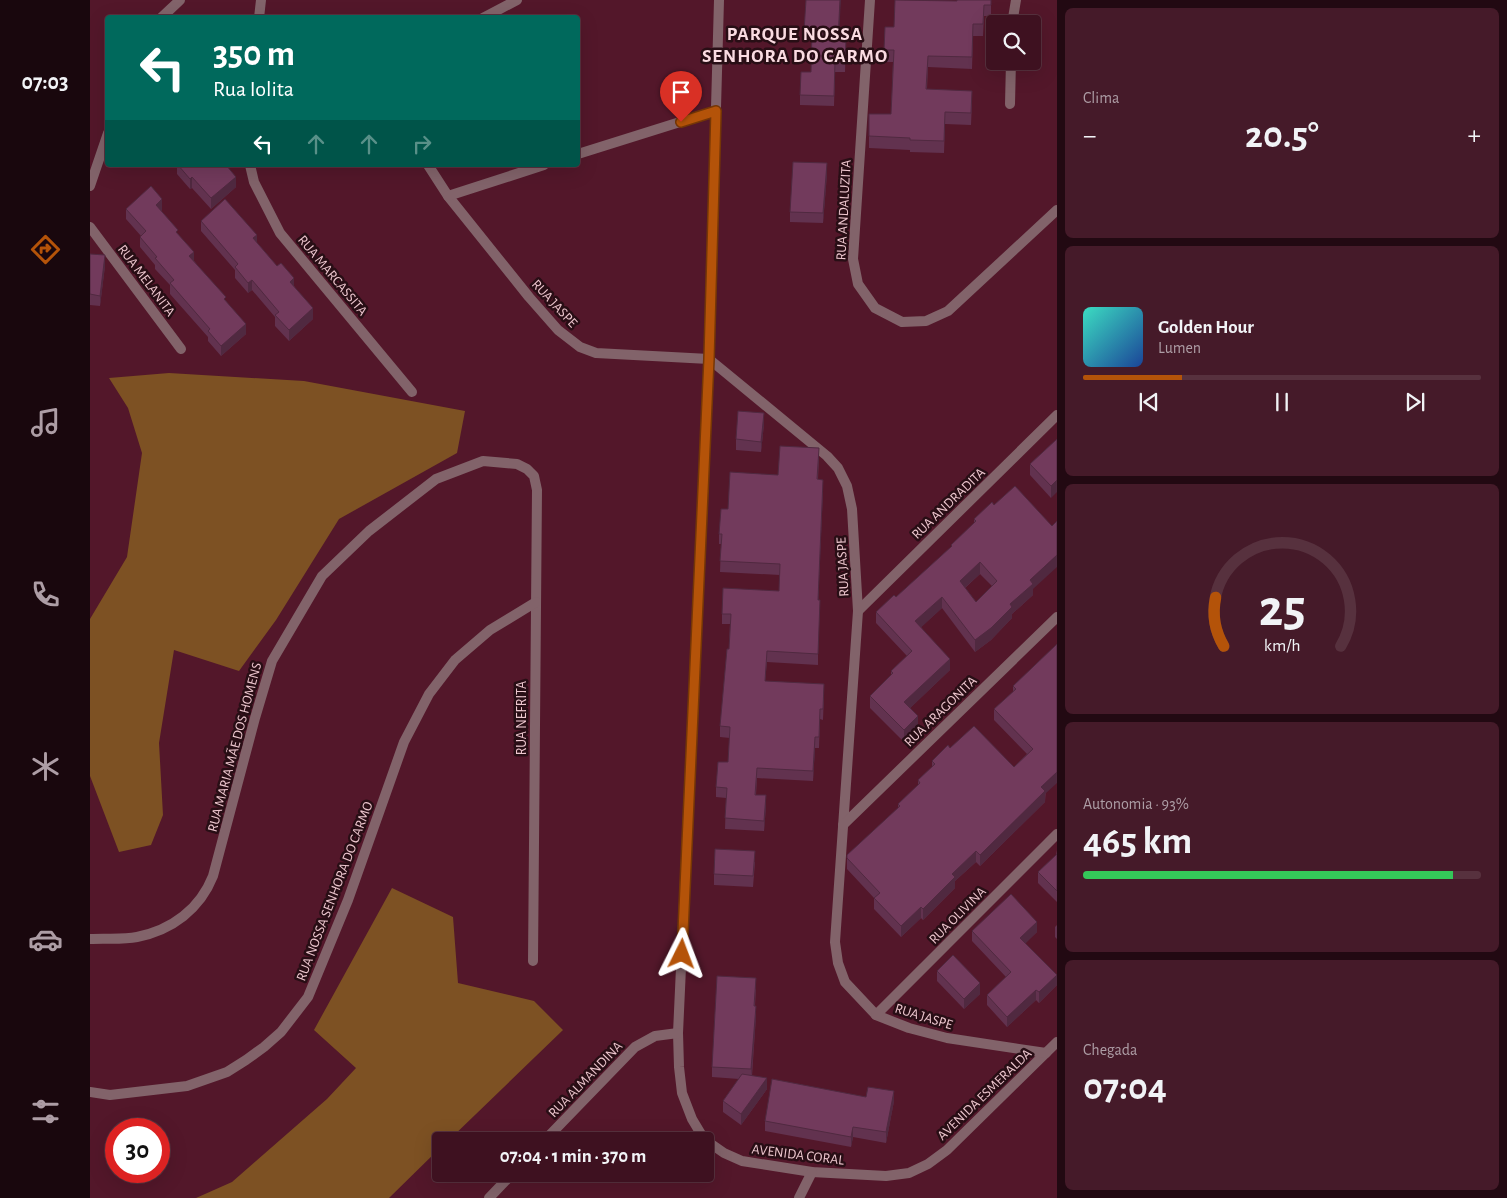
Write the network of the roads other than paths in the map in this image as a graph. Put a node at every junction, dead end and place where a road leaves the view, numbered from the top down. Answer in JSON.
{"nodes":[{"id":1,"x":180,"y":0,"type":"edge"},
{"id":2,"x":261,"y":0,"type":"edge"},
{"id":3,"x":517,"y":0,"type":"edge"},
{"id":4,"x":719,"y":0,"type":"edge"},
{"id":5,"x":870,"y":0,"type":"edge"},
{"id":6,"x":1016,"y":0,"type":"edge"},
{"id":7,"x":164,"y":15,"type":"edge"},
{"id":8,"x":259,"y":15,"type":"edge"},
{"id":9,"x":489,"y":15,"type":"edge"},
{"id":10,"x":1014,"y":15,"type":"edge"},
{"id":11,"x":1011,"y":70,"type":"edge"},
{"id":12,"x":1010,"y":104,"type":"dead end"},
{"id":13,"x":716,"y":111,"type":"junction"},
{"id":14,"x":105,"y":142,"type":"edge"},
{"id":15,"x":580,"y":153,"type":"edge"},
{"id":16,"x":250,"y":167,"type":"edge"},
{"id":17,"x":429,"y":167,"type":"edge"},
{"id":18,"x":538,"y":167,"type":"edge"},
{"id":19,"x":90,"y":186,"type":"edge"},
{"id":20,"x":448,"y":196,"type":"junction"},
{"id":21,"x":1057,"y":210,"type":"edge"},
{"id":22,"x":90,"y":227,"type":"edge"},
{"id":23,"x":181,"y":349,"type":"dead end"},
{"id":24,"x":709,"y":359,"type":"junction"},
{"id":25,"x":412,"y":392,"type":"dead end"},
{"id":26,"x":1057,"y":415,"type":"edge"},
{"id":27,"x":534,"y":476,"type":"joint"},
{"id":28,"x":536,"y":602,"type":"junction"},
{"id":29,"x":858,"y":611,"type":"junction"},
{"id":30,"x":1057,"y":617,"type":"edge"},
{"id":31,"x":843,"y":825,"type":"junction"},
{"id":32,"x":1057,"y":834,"type":"edge"},
{"id":33,"x":90,"y":939,"type":"edge"},
{"id":34,"x":534,"y":961,"type":"dead end"},
{"id":35,"x":876,"y":1015,"type":"junction"},
{"id":36,"x":678,"y":1033,"type":"junction"},
{"id":37,"x":1057,"y":1042,"type":"edge"},
{"id":38,"x":1046,"y":1053,"type":"junction"},
{"id":39,"x":90,"y":1092,"type":"edge"},
{"id":40,"x":553,"y":1132,"type":"edge"},
{"id":41,"x":928,"y":1164,"type":"joint"},
{"id":42,"x":812,"y":1172,"type":"junction"},
{"id":43,"x":504,"y":1182,"type":"edge"},
{"id":44,"x":489,"y":1198,"type":"edge"},
{"id":45,"x":799,"y":1198,"type":"edge"}],
"edges":[{"from":1,"to":7,"type":"street"},
{"from":2,"to":8,"type":"street"},
{"from":3,"to":9,"type":"street"},
{"from":4,"to":13,"type":"street","name":"AVENIDA CORAL"},
{"from":5,"to":21,"type":"street","name":"RUA ANDALUZITA"},
{"from":6,"to":10,"type":"street"},
{"from":11,"to":12,"type":"street"},
{"from":13,"to":15,"type":"street"},
{"from":13,"to":24,"type":"street","name":"AVENIDA CORAL"},
{"from":14,"to":19,"type":"street"},
{"from":16,"to":25,"type":"street","name":"RUA MARCASSITA"},
{"from":17,"to":20,"type":"street","name":"RUA JASPE"},
{"from":18,"to":20,"type":"street"},
{"from":20,"to":24,"type":"street","name":"RUA JASPE"},
{"from":22,"to":23,"type":"street","name":"RUA MELANITA"},
{"from":24,"to":29,"type":"street","name":"RUA JASPE"},
{"from":24,"to":36,"type":"street","name":"AVENIDA CORAL"},
{"from":26,"to":29,"type":"street","name":"RUA ANDRADITA"},
{"from":27,"to":28,"type":"street","name":"RUA NEFRITA"},
{"from":27,"to":33,"type":"street","name":"RUA MARIA MÃE DOS HOMENS"},
{"from":28,"to":34,"type":"street","name":"RUA NEFRITA"},
{"from":28,"to":39,"type":"street","name":"RUA NOSSA SENHORA DO CARMO"},
{"from":29,"to":31,"type":"street","name":"RUA JASPE"},
{"from":30,"to":31,"type":"street","name":"RUA ARAGONITA"},
{"from":31,"to":35,"type":"street","name":"RUA JASPE"},
{"from":32,"to":35,"type":"street","name":"RUA OLIVINA"},
{"from":35,"to":38,"type":"street","name":"RUA JASPE"},
{"from":36,"to":40,"type":"street","name":"RUA ALMANDINA"},
{"from":36,"to":42,"type":"street","name":"AVENIDA CORAL"},
{"from":37,"to":38,"type":"street","name":"AVENIDA ESMERALDA"},
{"from":38,"to":41,"type":"street","name":"AVENIDA ESMERALDA"},
{"from":41,"to":42,"type":"street","name":"AVENIDA CORAL"},
{"from":42,"to":45,"type":"street"},
{"from":43,"to":44,"type":"street"}]}
